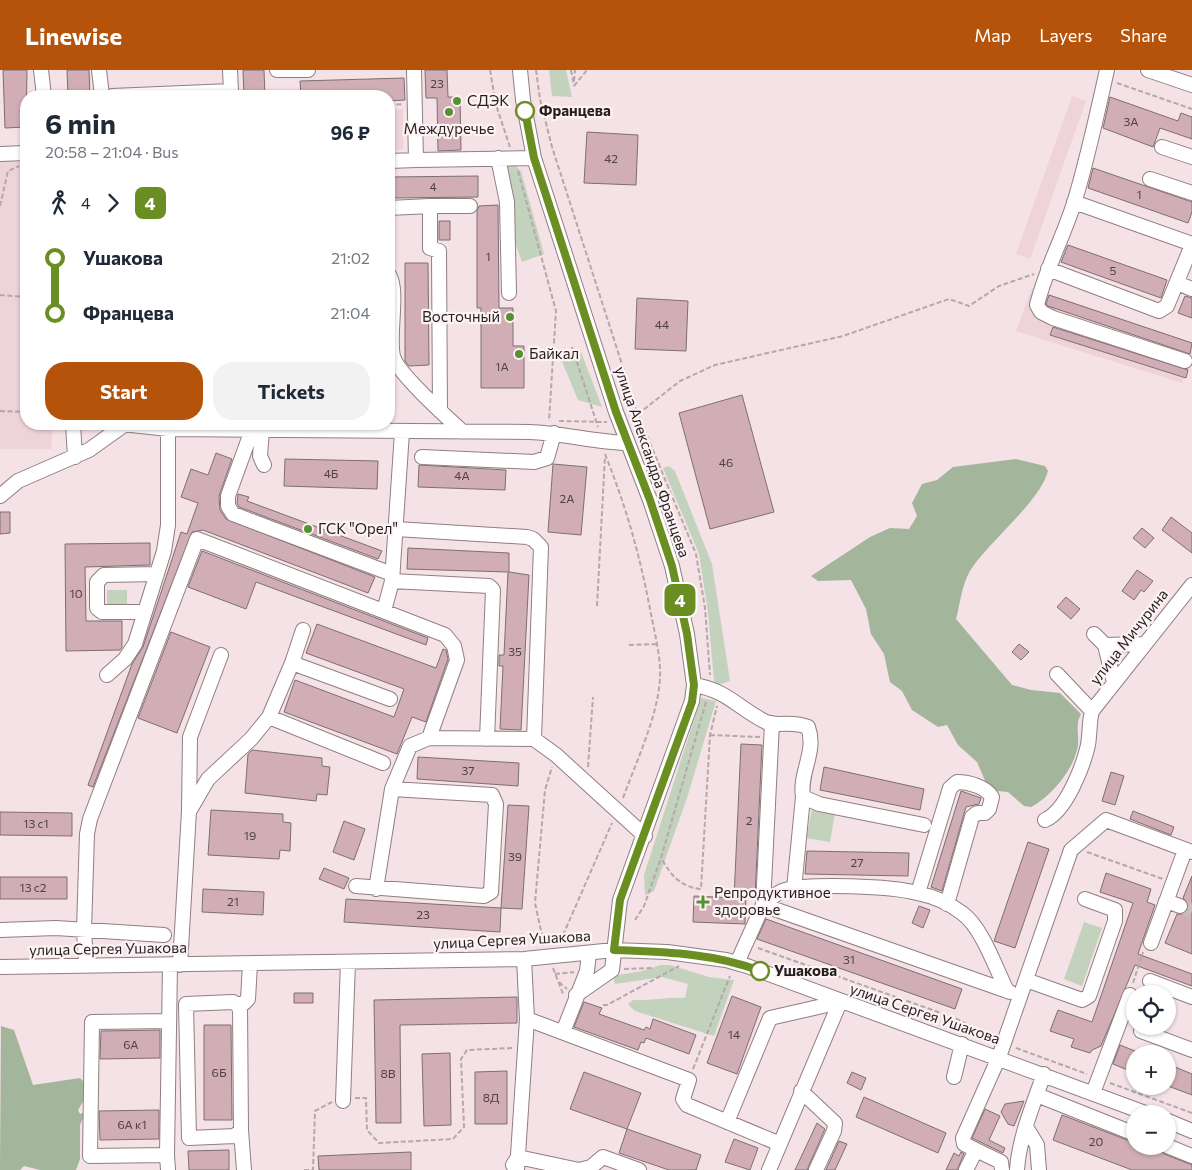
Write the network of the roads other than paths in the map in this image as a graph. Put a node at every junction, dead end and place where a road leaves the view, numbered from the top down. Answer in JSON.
{"nodes":[{"id":1,"x":40,"y":70,"type":"edge"},
{"id":2,"x":99,"y":70,"type":"edge"},
{"id":3,"x":230,"y":70,"type":"edge"},
{"id":4,"x":277,"y":70,"type":"edge"},
{"id":5,"x":308,"y":70,"type":"edge"},
{"id":6,"x":414,"y":70,"type":"edge"},
{"id":7,"x":520,"y":70,"type":"edge"},
{"id":8,"x":1148,"y":70,"type":"edge"},
{"id":9,"x":1106,"y":74,"type":"edge"},
{"id":10,"x":1192,"y":84,"type":"edge"},
{"id":11,"x":43,"y":90,"type":"edge"},
{"id":12,"x":101,"y":90,"type":"edge"},
{"id":13,"x":231,"y":90,"type":"edge"},
{"id":14,"x":1162,"y":147,"type":"dead end"},
{"id":15,"x":20,"y":153,"type":"edge"},
{"id":16,"x":0,"y":154,"type":"edge"},
{"id":17,"x":1192,"y":157,"type":"edge"},
{"id":18,"x":498,"y":158,"type":"junction"},
{"id":19,"x":534,"y":158,"type":"junction"},
{"id":20,"x":416,"y":160,"type":"junction"},
{"id":21,"x":395,"y":161,"type":"edge"},
{"id":22,"x":1150,"y":179,"type":"dead end"},
{"id":23,"x":1192,"y":193,"type":"edge"},
{"id":24,"x":1074,"y":202,"type":"junction"},
{"id":25,"x":430,"y":206,"type":"junction"},
{"id":26,"x":470,"y":206,"type":"dead end"},
{"id":27,"x":395,"y":208,"type":"edge"},
{"id":28,"x":1192,"y":245,"type":"edge"},
{"id":29,"x":1048,"y":269,"type":"junction"},
{"id":30,"x":1177,"y":283,"type":"junction"},
{"id":31,"x":1192,"y":290,"type":"edge"},
{"id":32,"x":509,"y":293,"type":"dead end"},
{"id":33,"x":395,"y":361,"type":"edge"},
{"id":34,"x":1185,"y":362,"type":"dead end"},
{"id":35,"x":440,"y":411,"type":"junction"},
{"id":36,"x":552,"y":427,"type":"junction"},
{"id":37,"x":73,"y":430,"type":"edge"},
{"id":38,"x":116,"y":430,"type":"edge"},
{"id":39,"x":168,"y":430,"type":"edge"},
{"id":40,"x":257,"y":430,"type":"junction"},
{"id":41,"x":402,"y":432,"type":"junction"},
{"id":42,"x":464,"y":432,"type":"junction"},
{"id":43,"x":627,"y":443,"type":"junction"},
{"id":44,"x":75,"y":457,"type":"junction"},
{"id":45,"x":422,"y":457,"type":"dead end"},
{"id":46,"x":264,"y":465,"type":"dead end"},
{"id":47,"x":0,"y":496,"type":"edge"},
{"id":48,"x":396,"y":529,"type":"junction"},
{"id":49,"x":157,"y":574,"type":"junction"},
{"id":50,"x":392,"y":577,"type":"junction"},
{"id":51,"x":1192,"y":585,"type":"edge"},
{"id":52,"x":384,"y":611,"type":"junction"},
{"id":53,"x":145,"y":612,"type":"junction"},
{"id":54,"x":303,"y":630,"type":"dead end"},
{"id":55,"x":1094,"y":634,"type":"dead end"},
{"id":56,"x":1105,"y":644,"type":"junction"},
{"id":57,"x":1143,"y":644,"type":"junction"},
{"id":58,"x":221,"y":655,"type":"dead end"},
{"id":59,"x":292,"y":663,"type":"junction"},
{"id":60,"x":107,"y":674,"type":"dead end"},
{"id":61,"x":1057,"y":674,"type":"dead end"},
{"id":62,"x":1114,"y":682,"type":"junction"},
{"id":63,"x":694,"y":685,"type":"junction"},
{"id":64,"x":390,"y":699,"type":"dead end"},
{"id":65,"x":1092,"y":710,"type":"junction"},
{"id":66,"x":269,"y":717,"type":"junction"},
{"id":67,"x":771,"y":730,"type":"junction"},
{"id":68,"x":429,"y":738,"type":"junction"},
{"id":69,"x":534,"y":739,"type":"junction"},
{"id":70,"x":487,"y":740,"type":"junction"},
{"id":71,"x":383,"y":763,"type":"dead end"},
{"id":72,"x":392,"y":789,"type":"junction"},
{"id":73,"x":803,"y":797,"type":"junction"},
{"id":74,"x":189,"y":810,"type":"junction"},
{"id":75,"x":1045,"y":820,"type":"dead end"},
{"id":76,"x":924,"y":825,"type":"dead end"},
{"id":77,"x":645,"y":836,"type":"junction"},
{"id":78,"x":1188,"y":851,"type":"edge"},
{"id":79,"x":356,"y":886,"type":"dead end"},
{"id":80,"x":376,"y":888,"type":"junction"},
{"id":81,"x":794,"y":889,"type":"junction"},
{"id":82,"x":918,"y":893,"type":"junction"},
{"id":83,"x":1085,"y":899,"type":"dead end"},
{"id":84,"x":1166,"y":901,"type":"junction"},
{"id":85,"x":947,"y":904,"type":"junction"},
{"id":86,"x":763,"y":905,"type":"junction"},
{"id":87,"x":1180,"y":906,"type":"tunnel mouth"},
{"id":88,"x":0,"y":930,"type":"edge"},
{"id":89,"x":84,"y":930,"type":"junction"},
{"id":90,"x":164,"y":935,"type":"dead end"},
{"id":91,"x":1151,"y":943,"type":"road end"},
{"id":92,"x":614,"y":950,"type":"junction"},
{"id":93,"x":588,"y":953,"type":"junction"},
{"id":94,"x":524,"y":959,"type":"junction"},
{"id":95,"x":348,"y":962,"type":"junction"},
{"id":96,"x":736,"y":963,"type":"junction"},
{"id":97,"x":86,"y":964,"type":"junction"},
{"id":98,"x":250,"y":964,"type":"junction"},
{"id":99,"x":175,"y":965,"type":"junction"},
{"id":100,"x":0,"y":967,"type":"edge"},
{"id":101,"x":1026,"y":980,"type":"junction"},
{"id":102,"x":1150,"y":981,"type":"dead end"},
{"id":103,"x":1014,"y":994,"type":"junction"},
{"id":104,"x":576,"y":995,"type":"junction"},
{"id":105,"x":1192,"y":997,"type":"edge"},
{"id":106,"x":840,"y":1002,"type":"junction"},
{"id":107,"x":238,"y":1005,"type":"junction"},
{"id":108,"x":1126,"y":1005,"type":"edge"},
{"id":109,"x":528,"y":1019,"type":"junction"},
{"id":110,"x":168,"y":1021,"type":"junction"},
{"id":111,"x":563,"y":1032,"type":"junction"},
{"id":112,"x":1152,"y":1035,"type":"edge"},
{"id":113,"x":962,"y":1044,"type":"junction"},
{"id":114,"x":1192,"y":1050,"type":"edge"},
{"id":115,"x":999,"y":1057,"type":"junction"},
{"id":116,"x":1044,"y":1074,"type":"junction"},
{"id":117,"x":954,"y":1078,"type":"dead end"},
{"id":118,"x":801,"y":1091,"type":"junction"},
{"id":119,"x":1093,"y":1093,"type":"junction"},
{"id":120,"x":1036,"y":1095,"type":"junction"},
{"id":121,"x":343,"y":1099,"type":"road end"},
{"id":122,"x":1126,"y":1106,"type":"edge"},
{"id":123,"x":728,"y":1122,"type":"junction"},
{"id":124,"x":1176,"y":1124,"type":"edge"},
{"id":125,"x":1026,"y":1127,"type":"junction"},
{"id":126,"x":241,"y":1130,"type":"junction"},
{"id":127,"x":1126,"y":1130,"type":"edge"},
{"id":128,"x":1192,"y":1130,"type":"edge"},
{"id":129,"x":780,"y":1144,"type":"junction"},
{"id":130,"x":976,"y":1150,"type":"junction"},
{"id":131,"x":1176,"y":1150,"type":"edge"},
{"id":132,"x":167,"y":1155,"type":"junction"},
{"id":133,"x":90,"y":1156,"type":"junction"},
{"id":134,"x":1192,"y":1156,"type":"edge"},
{"id":135,"x":518,"y":1164,"type":"edge"},
{"id":136,"x":95,"y":1170,"type":"edge"},
{"id":137,"x":168,"y":1170,"type":"edge"},
{"id":138,"x":244,"y":1170,"type":"edge"},
{"id":139,"x":509,"y":1170,"type":"edge"},
{"id":140,"x":579,"y":1170,"type":"edge"},
{"id":141,"x":639,"y":1170,"type":"edge"},
{"id":142,"x":769,"y":1170,"type":"edge"},
{"id":143,"x":816,"y":1170,"type":"edge"},
{"id":144,"x":966,"y":1170,"type":"edge"},
{"id":145,"x":1002,"y":1170,"type":"edge"},
{"id":146,"x":1017,"y":1170,"type":"edge"},
{"id":147,"x":1039,"y":1170,"type":"edge"}],
"edges":[{"from":1,"to":11,"type":"street"},
{"from":2,"to":12,"type":"street"},
{"from":3,"to":13,"type":"street"},
{"from":4,"to":5,"type":"street"},
{"from":6,"to":20,"type":"street"},
{"from":7,"to":19,"type":"street","name":"улица Александра Францева"},
{"from":8,"to":10,"type":"street"},
{"from":9,"to":24,"type":"street"},
{"from":14,"to":17,"type":"street"},
{"from":15,"to":16,"type":"street"},
{"from":18,"to":19,"type":"street"},
{"from":18,"to":20,"type":"street"},
{"from":18,"to":32,"type":"street"},
{"from":19,"to":43,"type":"street","name":"улица Александра Францева"},
{"from":20,"to":21,"type":"street"},
{"from":22,"to":23,"type":"street"},
{"from":24,"to":28,"type":"street"},
{"from":24,"to":29,"type":"street"},
{"from":25,"to":26,"type":"street"},
{"from":25,"to":27,"type":"street"},
{"from":25,"to":35,"type":"street"},
{"from":28,"to":30,"type":"street"},
{"from":29,"to":30,"type":"street"},
{"from":29,"to":34,"type":"street"},
{"from":30,"to":31,"type":"street"},
{"from":33,"to":35,"type":"street"},
{"from":35,"to":42,"type":"street"},
{"from":36,"to":42,"type":"street"},
{"from":36,"to":43,"type":"street"},
{"from":36,"to":45,"type":"street"},
{"from":37,"to":44,"type":"street"},
{"from":38,"to":44,"type":"street"},
{"from":39,"to":49,"type":"street"},
{"from":40,"to":41,"type":"street"},
{"from":40,"to":46,"type":"street"},
{"from":40,"to":50,"type":"street"},
{"from":41,"to":42,"type":"street"},
{"from":41,"to":48,"type":"street"},
{"from":43,"to":63,"type":"street","name":"улица Александра Францева"},
{"from":44,"to":47,"type":"street"},
{"from":48,"to":50,"type":"street"},
{"from":48,"to":69,"type":"street"},
{"from":49,"to":53,"type":"street"},
{"from":49,"to":53,"type":"street"},
{"from":50,"to":52,"type":"street"},
{"from":50,"to":70,"type":"street"},
{"from":51,"to":57,"type":"street","name":"улица Мичурина"},
{"from":52,"to":68,"type":"street"},
{"from":52,"to":89,"type":"street"},
{"from":53,"to":60,"type":"street"},
{"from":54,"to":59,"type":"street"},
{"from":55,"to":56,"type":"street"},
{"from":56,"to":57,"type":"street"},
{"from":56,"to":62,"type":"street"},
{"from":57,"to":62,"type":"street","name":"улица Мичурина"},
{"from":58,"to":74,"type":"street"},
{"from":59,"to":64,"type":"street"},
{"from":59,"to":66,"type":"street"},
{"from":61,"to":65,"type":"street"},
{"from":62,"to":65,"type":"street","name":"улица Мичурина"},
{"from":63,"to":67,"type":"street"},
{"from":63,"to":77,"type":"street","name":"улица Александра Францева"},
{"from":65,"to":75,"type":"street"},
{"from":66,"to":71,"type":"street"},
{"from":66,"to":74,"type":"street"},
{"from":67,"to":73,"type":"street"},
{"from":67,"to":86,"type":"street"},
{"from":68,"to":70,"type":"street"},
{"from":68,"to":72,"type":"street"},
{"from":69,"to":70,"type":"street"},
{"from":69,"to":77,"type":"street"},
{"from":72,"to":80,"type":"street"},
{"from":72,"to":80,"type":"street"},
{"from":73,"to":76,"type":"street"},
{"from":73,"to":81,"type":"street"},
{"from":74,"to":99,"type":"street"},
{"from":77,"to":92,"type":"street","name":"улица Александра Францева"},
{"from":78,"to":84,"type":"street"},
{"from":78,"to":101,"type":"street"},
{"from":79,"to":80,"type":"street"},
{"from":81,"to":82,"type":"street"},
{"from":81,"to":86,"type":"street"},
{"from":82,"to":85,"type":"street"},
{"from":82,"to":85,"type":"street"},
{"from":83,"to":101,"type":"street"},
{"from":84,"to":87,"type":"street"},
{"from":84,"to":91,"type":"street"},
{"from":85,"to":103,"type":"street"},
{"from":86,"to":96,"type":"street"},
{"from":86,"to":103,"type":"street"},
{"from":88,"to":89,"type":"street"},
{"from":89,"to":90,"type":"street"},
{"from":89,"to":97,"type":"street"},
{"from":92,"to":93,"type":"street","name":"улица Сергея Ушакова"},
{"from":92,"to":96,"type":"street","name":"улица Сергея Ушакова"},
{"from":92,"to":104,"type":"street","name":"улица Александра Францева"},
{"from":93,"to":94,"type":"street","name":"улица Сергея Ушакова"},
{"from":93,"to":104,"type":"street"},
{"from":94,"to":95,"type":"street","name":"улица Сергея Ушакова"},
{"from":94,"to":109,"type":"street"},
{"from":95,"to":98,"type":"street","name":"улица Сергея Ушакова"},
{"from":95,"to":121,"type":"street"},
{"from":96,"to":106,"type":"street","name":"улица Сергея Ушакова"},
{"from":97,"to":99,"type":"street","name":"улица Сергея Ушакова"},
{"from":97,"to":100,"type":"street","name":"улица Сергея Ушакова"},
{"from":98,"to":99,"type":"street","name":"улица Сергея Ушакова"},
{"from":98,"to":107,"type":"street"},
{"from":99,"to":110,"type":"street"},
{"from":101,"to":103,"type":"street"},
{"from":102,"to":105,"type":"street"},
{"from":103,"to":115,"type":"street"},
{"from":104,"to":111,"type":"street"},
{"from":106,"to":113,"type":"street","name":"улица Сергея Ушакова"},
{"from":106,"to":118,"type":"street"},
{"from":106,"to":123,"type":"street"},
{"from":107,"to":126,"type":"street"},
{"from":107,"to":126,"type":"street"},
{"from":108,"to":119,"type":"street"},
{"from":109,"to":111,"type":"street"},
{"from":109,"to":135,"type":"street"},
{"from":110,"to":132,"type":"street"},
{"from":110,"to":133,"type":"street"},
{"from":111,"to":123,"type":"street"},
{"from":112,"to":114,"type":"street"},
{"from":113,"to":115,"type":"street","name":"улица Сергея Ушакова"},
{"from":113,"to":117,"type":"street"},
{"from":115,"to":116,"type":"street","name":"улица Сергея Ушакова"},
{"from":115,"to":130,"type":"street"},
{"from":116,"to":119,"type":"street","name":"улица Сергея Ушакова"},
{"from":116,"to":120,"type":"street"},
{"from":118,"to":129,"type":"street"},
{"from":118,"to":143,"type":"street"},
{"from":119,"to":122,"type":"street","name":"улица Сергея Ушакова"},
{"from":120,"to":125,"type":"street"},
{"from":120,"to":127,"type":"street"},
{"from":123,"to":129,"type":"street"},
{"from":124,"to":128,"type":"street"},
{"from":125,"to":146,"type":"street"},
{"from":125,"to":147,"type":"street"},
{"from":126,"to":138,"type":"street"},
{"from":129,"to":142,"type":"street"},
{"from":130,"to":144,"type":"street"},
{"from":130,"to":145,"type":"street"},
{"from":131,"to":134,"type":"street"},
{"from":132,"to":133,"type":"street"},
{"from":132,"to":137,"type":"street"},
{"from":133,"to":136,"type":"street"},
{"from":135,"to":139,"type":"street"},
{"from":135,"to":140,"type":"street"},
{"from":140,"to":141,"type":"street"}]}
